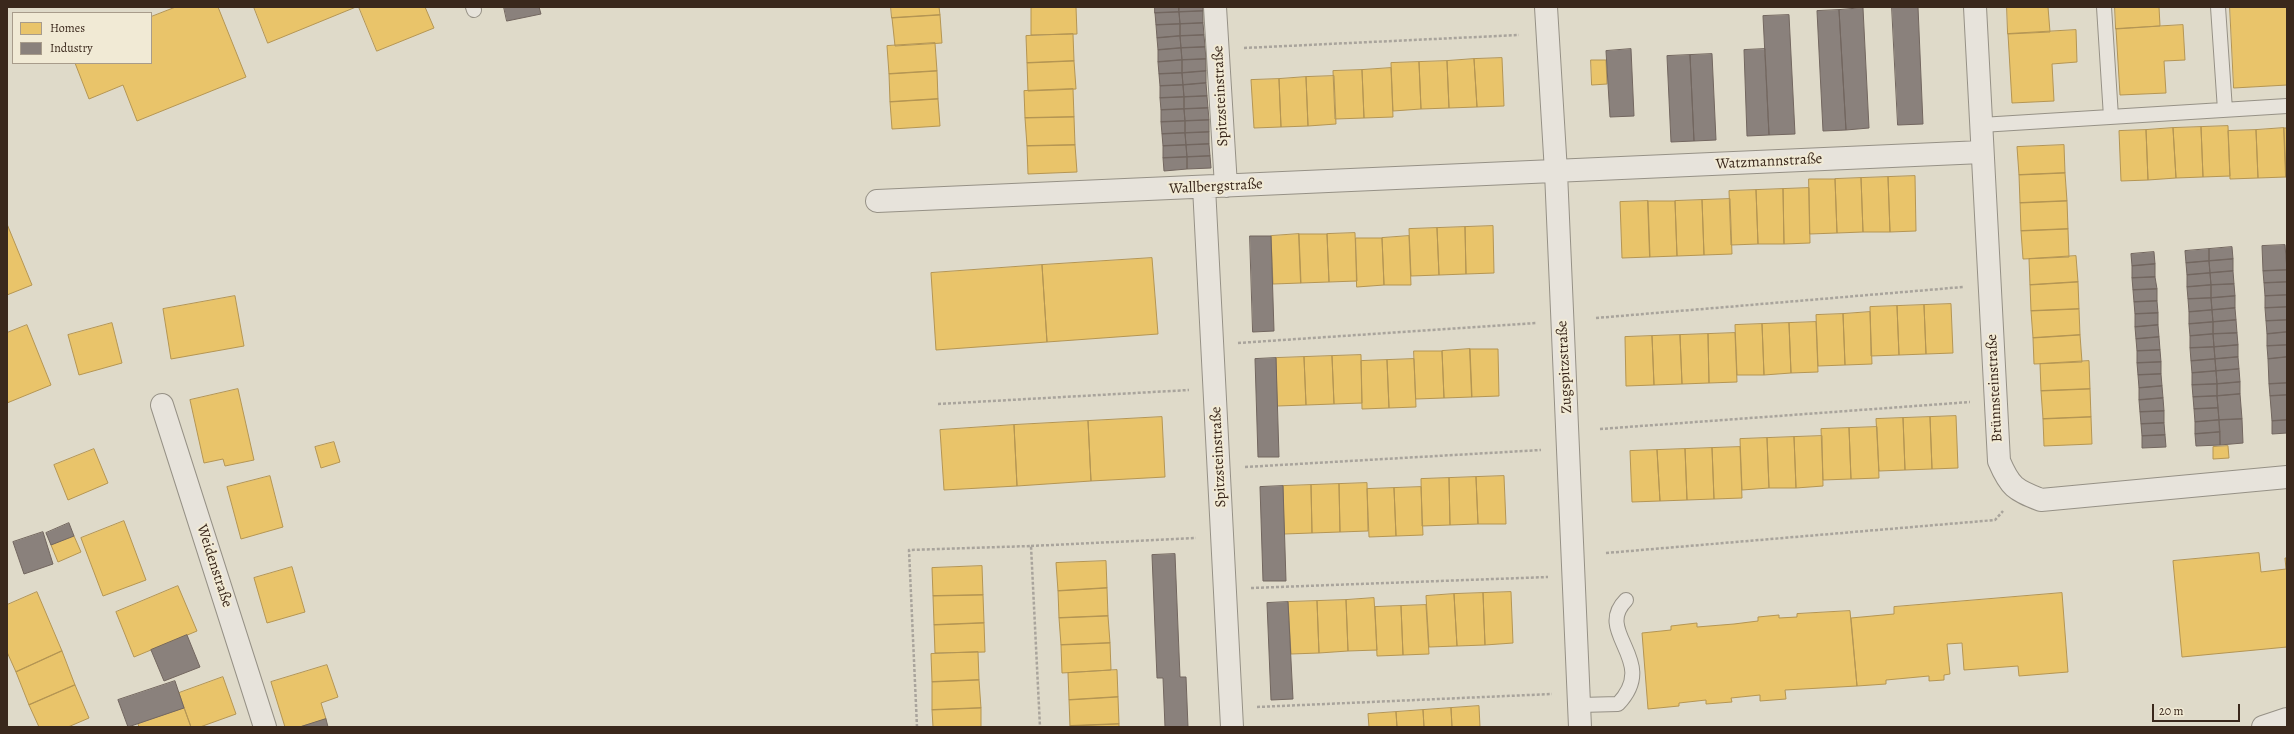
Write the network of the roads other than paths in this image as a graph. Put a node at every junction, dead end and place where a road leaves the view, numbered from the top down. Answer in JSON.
{"nodes":[{"id":1,"x":1215,"y":7,"type":"edge"},
{"id":2,"x":1546,"y":7,"type":"edge"},
{"id":3,"x":1975,"y":7,"type":"edge"},
{"id":4,"x":2104,"y":7,"type":"edge"},
{"id":5,"x":2218,"y":7,"type":"edge"},
{"id":6,"x":2287,"y":106,"type":"edge"},
{"id":7,"x":2225,"y":110,"type":"junction"},
{"id":8,"x":2111,"y":117,"type":"junction"},
{"id":9,"x":1981,"y":125,"type":"junction"},
{"id":10,"x":1982,"y":152,"type":"junction"},
{"id":11,"x":1556,"y":172,"type":"junction"},
{"id":12,"x":1226,"y":186,"type":"junction"},
{"id":13,"x":1204,"y":187,"type":"junction"},
{"id":14,"x":877,"y":202,"type":"dead end"},
{"id":15,"x":162,"y":405,"type":"dead end"},
{"id":16,"x":2287,"y":477,"type":"edge"},
{"id":17,"x":1626,"y":600,"type":"dead end"},
{"id":18,"x":1580,"y":705,"type":"junction"},
{"id":19,"x":2286,"y":722,"type":"edge"},
{"id":20,"x":265,"y":727,"type":"edge"},
{"id":21,"x":1232,"y":727,"type":"edge"},
{"id":22,"x":1580,"y":727,"type":"edge"},
{"id":23,"x":2263,"y":727,"type":"edge"}],
"edges":[{"from":1,"to":12,"type":"street","name":"Spitzsteinstraße"},
{"from":2,"to":11,"type":"street","name":"Zugspitzstraße"},
{"from":3,"to":9,"type":"street","name":"Brünnsteinstraße"},
{"from":4,"to":8,"type":"lane"},
{"from":5,"to":7,"type":"lane"},
{"from":6,"to":7,"type":"lane"},
{"from":7,"to":8,"type":"lane"},
{"from":8,"to":9,"type":"lane"},
{"from":9,"to":10,"type":"street","name":"Brünnsteinstraße"},
{"from":10,"to":11,"type":"street","name":"Watzmannstraße"},
{"from":10,"to":16,"type":"street","name":"Brünnsteinstraße"},
{"from":11,"to":12,"type":"street","name":"Wallbergstraße"},
{"from":11,"to":18,"type":"street","name":"Zugspitzstraße"},
{"from":12,"to":13,"type":"street","name":"Wallbergstraße"},
{"from":13,"to":14,"type":"street","name":"Wallbergstraße"},
{"from":13,"to":21,"type":"street","name":"Spitzsteinstraße"},
{"from":15,"to":20,"type":"street","name":"Weidenstraße"},
{"from":17,"to":18,"type":"lane"},
{"from":18,"to":22,"type":"street","name":"Zugspitzstraße"},
{"from":19,"to":23,"type":"street"}]}
